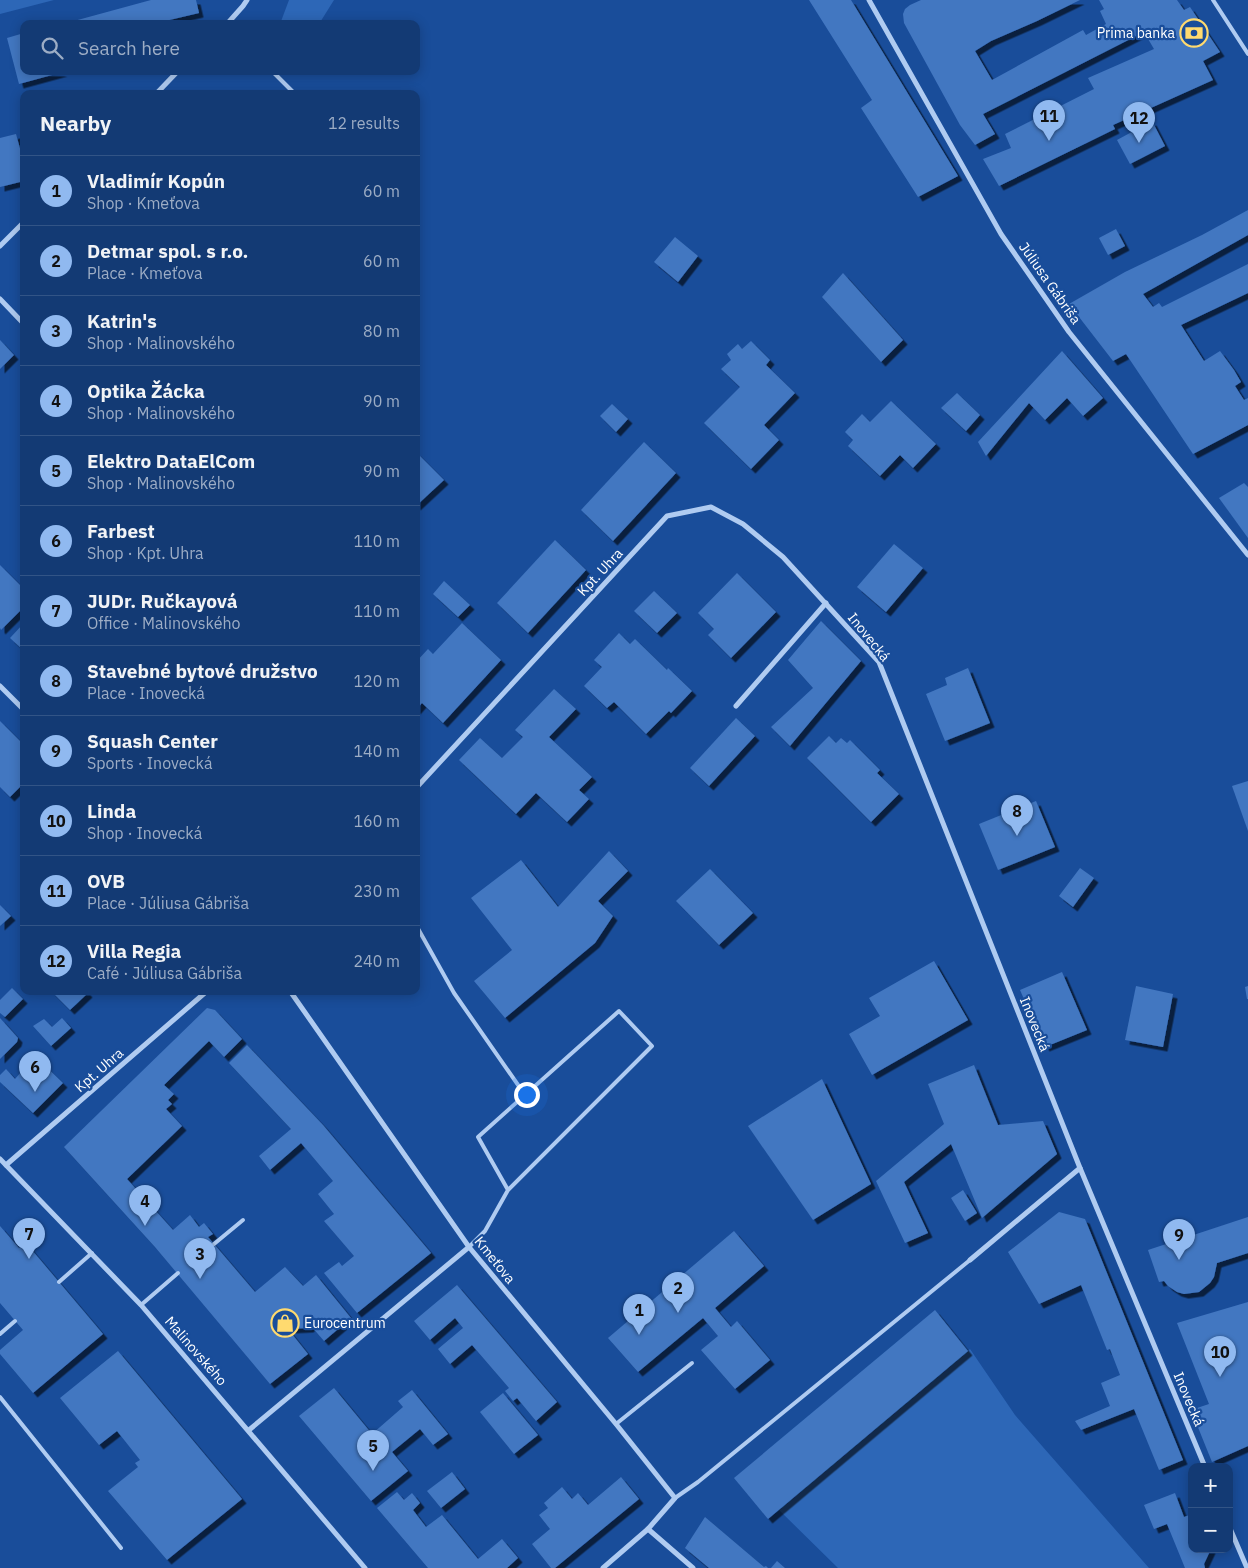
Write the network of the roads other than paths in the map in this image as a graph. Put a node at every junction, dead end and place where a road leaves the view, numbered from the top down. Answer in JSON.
{"nodes":[{"id":1,"x":247,"y":0,"type":"edge"},
{"id":2,"x":869,"y":0,"type":"edge"},
{"id":3,"x":1213,"y":0,"type":"edge"},
{"id":4,"x":231,"y":20,"type":"edge"},
{"id":5,"x":1248,"y":54,"type":"edge"},
{"id":6,"x":174,"y":75,"type":"edge"},
{"id":7,"x":276,"y":75,"type":"edge"},
{"id":8,"x":160,"y":90,"type":"edge"},
{"id":9,"x":291,"y":90,"type":"edge"},
{"id":10,"x":20,"y":226,"type":"edge"},
{"id":11,"x":0,"y":246,"type":"edge"},
{"id":12,"x":0,"y":299,"type":"edge"},
{"id":13,"x":20,"y":320,"type":"edge"},
{"id":14,"x":1248,"y":555,"type":"edge"},
{"id":15,"x":826,"y":603,"type":"junction"},
{"id":16,"x":0,"y":686,"type":"edge"},
{"id":17,"x":20,"y":706,"type":"edge"},
{"id":18,"x":736,"y":706,"type":"dead end"},
{"id":19,"x":420,"y":784,"type":"edge"},
{"id":20,"x":420,"y":932,"type":"edge"},
{"id":21,"x":201,"y":995,"type":"edge"},
{"id":22,"x":293,"y":995,"type":"edge"},
{"id":23,"x":525,"y":1095,"type":"junction"},
{"id":24,"x":0,"y":1159,"type":"edge"},
{"id":25,"x":6,"y":1166,"type":"junction"},
{"id":26,"x":1080,"y":1168,"type":"junction"},
{"id":27,"x":508,"y":1190,"type":"junction"},
{"id":28,"x":243,"y":1220,"type":"dead end"},
{"id":29,"x":214,"y":1244,"type":"dead end"},
{"id":30,"x":469,"y":1246,"type":"junction"},
{"id":31,"x":92,"y":1254,"type":"junction"},
{"id":32,"x":970,"y":1260,"type":"joint"},
{"id":33,"x":178,"y":1273,"type":"dead end"},
{"id":34,"x":59,"y":1282,"type":"dead end"},
{"id":35,"x":141,"y":1305,"type":"junction"},
{"id":36,"x":15,"y":1321,"type":"dead end"},
{"id":37,"x":0,"y":1334,"type":"edge"},
{"id":38,"x":692,"y":1362,"type":"dead end"},
{"id":39,"x":0,"y":1397,"type":"edge"},
{"id":40,"x":6,"y":1404,"type":"junction"},
{"id":41,"x":0,"y":1408,"type":"edge"},
{"id":42,"x":616,"y":1424,"type":"junction"},
{"id":43,"x":249,"y":1430,"type":"junction"},
{"id":44,"x":1202,"y":1463,"type":"edge"},
{"id":45,"x":675,"y":1498,"type":"junction"},
{"id":46,"x":648,"y":1530,"type":"junction"},
{"id":47,"x":1233,"y":1535,"type":"edge"},
{"id":48,"x":121,"y":1548,"type":"dead end"},
{"id":49,"x":364,"y":1568,"type":"edge"},
{"id":50,"x":603,"y":1568,"type":"edge"},
{"id":51,"x":693,"y":1568,"type":"edge"},
{"id":52,"x":1247,"y":1568,"type":"edge"}],
"edges":[{"from":1,"to":4,"type":"street"},
{"from":2,"to":14,"type":"street","name":"Júliusa Gábriša"},
{"from":3,"to":5,"type":"lane"},
{"from":6,"to":8,"type":"street"},
{"from":7,"to":9,"type":"lane"},
{"from":10,"to":11,"type":"street"},
{"from":12,"to":13,"type":"street"},
{"from":15,"to":18,"type":"street"},
{"from":15,"to":19,"type":"street","name":"Kpt. Uhra"},
{"from":15,"to":26,"type":"street","name":"Inovecká"},
{"from":16,"to":17,"type":"street"},
{"from":20,"to":23,"type":"lane"},
{"from":21,"to":25,"type":"street","name":"Kpt. Uhra"},
{"from":22,"to":30,"type":"street","name":"Kmeťova"},
{"from":23,"to":27,"type":"lane"},
{"from":23,"to":27,"type":"lane"},
{"from":24,"to":25,"type":"street","name":"Malinovského"},
{"from":25,"to":31,"type":"street","name":"Malinovského"},
{"from":26,"to":32,"type":"street"},
{"from":26,"to":44,"type":"street","name":"Inovecká"},
{"from":27,"to":30,"type":"lane"},
{"from":28,"to":29,"type":"lane"},
{"from":30,"to":42,"type":"street","name":"Kmeťova"},
{"from":30,"to":43,"type":"street"},
{"from":31,"to":34,"type":"lane"},
{"from":31,"to":35,"type":"street","name":"Malinovského"},
{"from":32,"to":45,"type":"lane"},
{"from":33,"to":35,"type":"lane"},
{"from":35,"to":43,"type":"street","name":"Malinovského"},
{"from":36,"to":37,"type":"lane"},
{"from":38,"to":42,"type":"lane"},
{"from":39,"to":40,"type":"lane"},
{"from":40,"to":41,"type":"lane"},
{"from":40,"to":48,"type":"lane"},
{"from":42,"to":45,"type":"street","name":"Kmeťova"},
{"from":43,"to":49,"type":"street","name":"Malinovského"},
{"from":45,"to":46,"type":"street"},
{"from":46,"to":50,"type":"street"},
{"from":46,"to":51,"type":"street"},
{"from":47,"to":52,"type":"street"}]}
